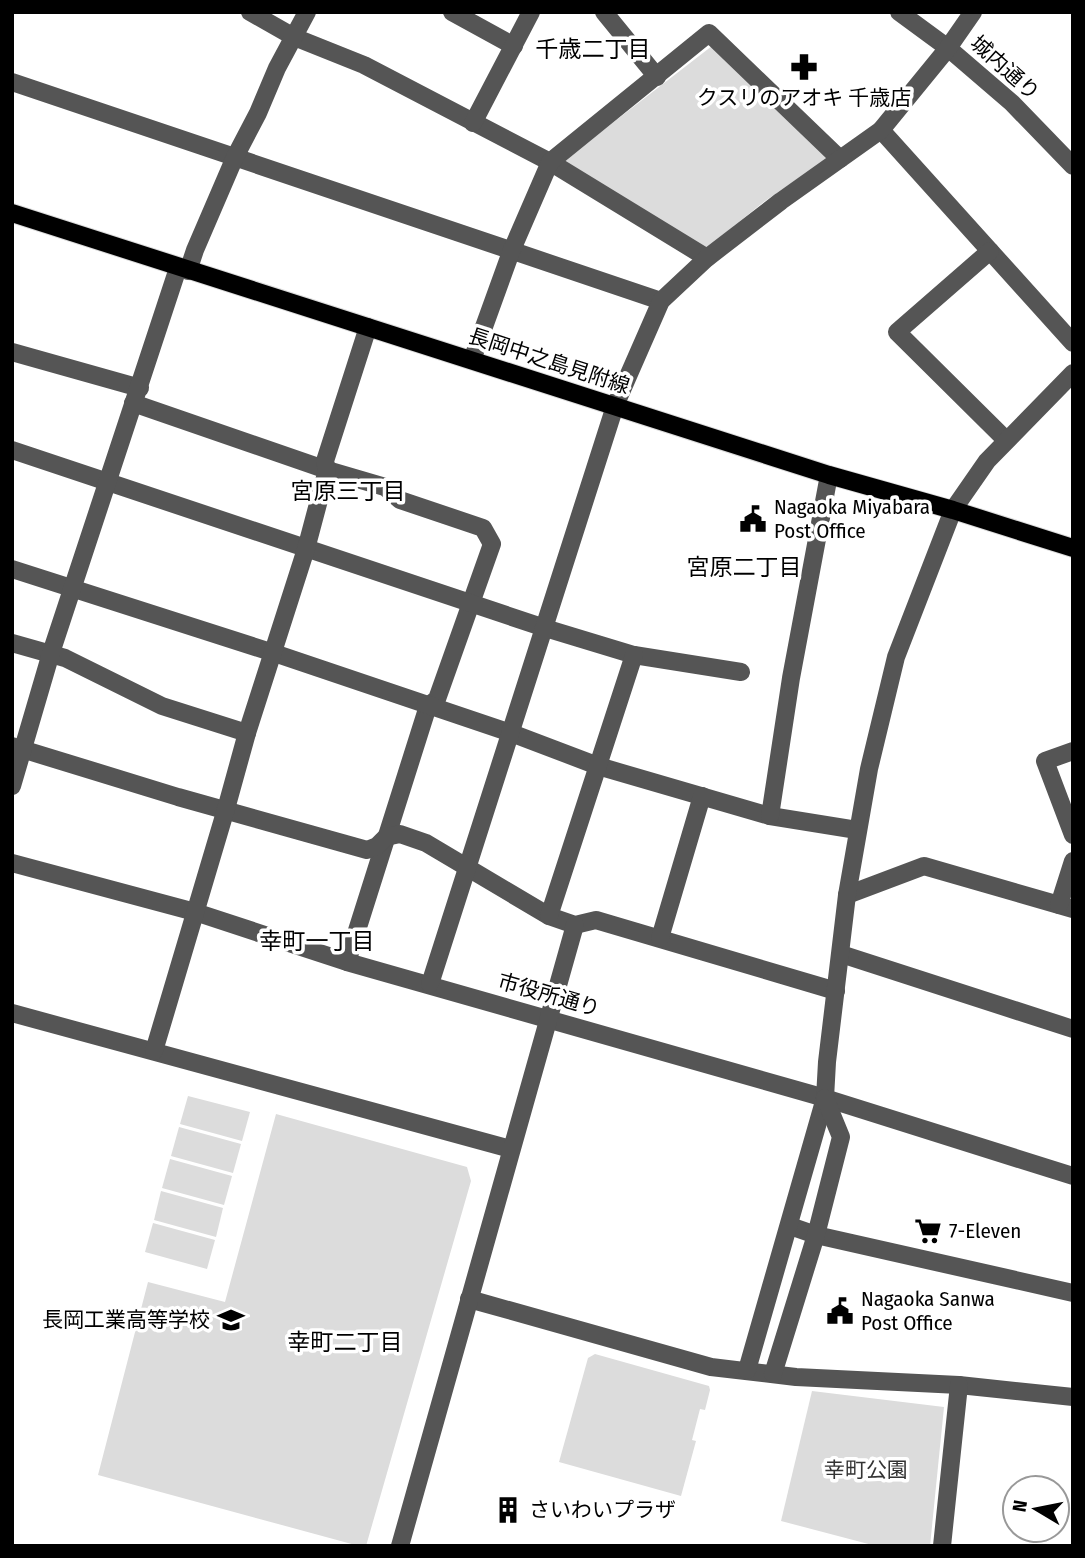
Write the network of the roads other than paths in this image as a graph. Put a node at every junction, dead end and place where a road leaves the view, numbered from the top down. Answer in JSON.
{"nodes":[{"id":1,"x":250,"y":12,"type":"edge"},
{"id":2,"x":307,"y":12,"type":"edge"},
{"id":3,"x":453,"y":12,"type":"edge"},
{"id":4,"x":531,"y":12,"type":"edge"},
{"id":5,"x":604,"y":12,"type":"edge"},
{"id":6,"x":899,"y":12,"type":"edge"},
{"id":7,"x":972,"y":12,"type":"edge"},
{"id":8,"x":294,"y":37,"type":"junction"},
{"id":9,"x":514,"y":46,"type":"junction"},
{"id":10,"x":948,"y":48,"type":"junction"},
{"id":11,"x":657,"y":77,"type":"junction"},
{"id":12,"x":12,"y":82,"type":"edge"},
{"id":13,"x":473,"y":123,"type":"junction"},
{"id":14,"x":881,"y":130,"type":"junction"},
{"id":15,"x":236,"y":157,"type":"junction"},
{"id":16,"x":840,"y":159,"type":"junction"},
{"id":17,"x":550,"y":162,"type":"junction"},
{"id":18,"x":1073,"y":166,"type":"edge"},
{"id":19,"x":12,"y":213,"type":"edge"},
{"id":20,"x":990,"y":251,"type":"junction"},
{"id":21,"x":511,"y":252,"type":"junction"},
{"id":22,"x":707,"y":258,"type":"junction"},
{"id":23,"x":183,"y":270,"type":"junction"},
{"id":24,"x":660,"y":301,"type":"junction"},
{"id":25,"x":368,"y":327,"type":"junction"},
{"id":26,"x":1073,"y":343,"type":"edge"},
{"id":27,"x":12,"y":352,"type":"edge"},
{"id":28,"x":472,"y":360,"type":"junction"},
{"id":29,"x":1073,"y":373,"type":"edge"},
{"id":30,"x":137,"y":396,"type":"junction"},
{"id":31,"x":615,"y":406,"type":"junction"},
{"id":32,"x":1006,"y":440,"type":"junction"},
{"id":33,"x":12,"y":450,"type":"edge"},
{"id":34,"x":327,"y":470,"type":"junction"},
{"id":35,"x":829,"y":475,"type":"junction"},
{"id":36,"x":106,"y":483,"type":"junction"},
{"id":37,"x":953,"y":510,"type":"junction"},
{"id":38,"x":1073,"y":548,"type":"edge"},
{"id":39,"x":306,"y":549,"type":"junction"},
{"id":40,"x":12,"y":569,"type":"edge"},
{"id":41,"x":71,"y":590,"type":"junction"},
{"id":42,"x":472,"y":603,"type":"junction"},
{"id":43,"x":545,"y":628,"type":"junction"},
{"id":44,"x":12,"y":643,"type":"edge"},
{"id":45,"x":51,"y":653,"type":"junction"},
{"id":46,"x":274,"y":653,"type":"junction"},
{"id":47,"x":634,"y":655,"type":"junction"},
{"id":48,"x":741,"y":672,"type":"dead end"},
{"id":49,"x":428,"y":706,"type":"junction"},
{"id":50,"x":247,"y":733,"type":"junction"},
{"id":51,"x":511,"y":733,"type":"junction"},
{"id":52,"x":17,"y":748,"type":"edge"},
{"id":53,"x":1073,"y":751,"type":"edge"},
{"id":54,"x":598,"y":766,"type":"junction"},
{"id":55,"x":12,"y":786,"type":"edge"},
{"id":56,"x":702,"y":796,"type":"junction"},
{"id":57,"x":226,"y":810,"type":"junction"},
{"id":58,"x":770,"y":816,"type":"junction"},
{"id":59,"x":857,"y":830,"type":"junction"},
{"id":60,"x":1073,"y":835,"type":"edge"},
{"id":61,"x":386,"y":837,"type":"junction"},
{"id":62,"x":1073,"y":861,"type":"edge"},
{"id":63,"x":12,"y":863,"type":"edge"},
{"id":64,"x":467,"y":868,"type":"junction"},
{"id":65,"x":847,"y":895,"type":"junction"},
{"id":66,"x":1066,"y":907,"type":"edge"},
{"id":67,"x":195,"y":912,"type":"junction"},
{"id":68,"x":549,"y":916,"type":"junction"},
{"id":69,"x":575,"y":925,"type":"junction"},
{"id":70,"x":660,"y":938,"type":"junction"},
{"id":71,"x":841,"y":954,"type":"junction"},
{"id":72,"x":347,"y":962,"type":"junction"},
{"id":73,"x":430,"y":984,"type":"junction"},
{"id":74,"x":836,"y":991,"type":"junction"},
{"id":75,"x":12,"y":1013,"type":"edge"},
{"id":76,"x":548,"y":1019,"type":"junction"},
{"id":77,"x":1073,"y":1029,"type":"edge"},
{"id":78,"x":154,"y":1051,"type":"junction"},
{"id":79,"x":825,"y":1098,"type":"junction"},
{"id":80,"x":511,"y":1149,"type":"junction"},
{"id":81,"x":1073,"y":1176,"type":"edge"},
{"id":82,"x":790,"y":1226,"type":"junction"},
{"id":83,"x":816,"y":1235,"type":"junction"},
{"id":84,"x":1073,"y":1293,"type":"edge"},
{"id":85,"x":469,"y":1299,"type":"junction"},
{"id":86,"x":747,"y":1370,"type":"junction"},
{"id":87,"x":774,"y":1374,"type":"junction"},
{"id":88,"x":959,"y":1385,"type":"junction"},
{"id":89,"x":1073,"y":1397,"type":"edge"},
{"id":90,"x":400,"y":1546,"type":"edge"},
{"id":91,"x":942,"y":1546,"type":"edge"}],
"edges":[{"from":1,"to":8,"type":"street"},
{"from":2,"to":8,"type":"street"},
{"from":3,"to":9,"type":"street"},
{"from":4,"to":9,"type":"street"},
{"from":5,"to":11,"type":"street"},
{"from":6,"to":10,"type":"street","name":"城内通り"},
{"from":7,"to":10,"type":"street"},
{"from":8,"to":13,"type":"street"},
{"from":8,"to":15,"type":"street"},
{"from":9,"to":13,"type":"street"},
{"from":10,"to":14,"type":"street"},
{"from":10,"to":18,"type":"street","name":"城内通り"},
{"from":11,"to":16,"type":"street"},
{"from":11,"to":17,"type":"street"},
{"from":12,"to":15,"type":"street"},
{"from":13,"to":17,"type":"street"},
{"from":14,"to":16,"type":"street"},
{"from":14,"to":20,"type":"street"},
{"from":15,"to":21,"type":"street"},
{"from":15,"to":23,"type":"street"},
{"from":16,"to":22,"type":"street"},
{"from":17,"to":21,"type":"street"},
{"from":17,"to":22,"type":"street"},
{"from":19,"to":23,"type":"main road","name":"長岡中之島見附線"},
{"from":20,"to":26,"type":"street"},
{"from":20,"to":32,"type":"street"},
{"from":21,"to":24,"type":"street"},
{"from":21,"to":28,"type":"street"},
{"from":22,"to":24,"type":"street"},
{"from":23,"to":25,"type":"main road","name":"長岡中之島見附線"},
{"from":23,"to":30,"type":"street"},
{"from":24,"to":31,"type":"street"},
{"from":25,"to":28,"type":"main road","name":"長岡中之島見附線"},
{"from":25,"to":34,"type":"street"},
{"from":27,"to":30,"type":"street"},
{"from":28,"to":31,"type":"main road","name":"長岡中之島見附線"},
{"from":29,"to":32,"type":"street"},
{"from":30,"to":34,"type":"street"},
{"from":30,"to":36,"type":"street"},
{"from":31,"to":35,"type":"main road","name":"長岡中之島見附線"},
{"from":31,"to":43,"type":"street"},
{"from":32,"to":37,"type":"street"},
{"from":33,"to":36,"type":"street"},
{"from":34,"to":39,"type":"street"},
{"from":34,"to":42,"type":"street"},
{"from":35,"to":37,"type":"main road","name":"長岡中之島見附線"},
{"from":35,"to":58,"type":"street"},
{"from":36,"to":39,"type":"street"},
{"from":36,"to":41,"type":"street"},
{"from":37,"to":38,"type":"main road","name":"長岡中之島見附線"},
{"from":37,"to":59,"type":"street"},
{"from":39,"to":42,"type":"street"},
{"from":39,"to":46,"type":"street"},
{"from":40,"to":41,"type":"street"},
{"from":41,"to":45,"type":"street"},
{"from":41,"to":46,"type":"street"},
{"from":42,"to":43,"type":"street"},
{"from":42,"to":49,"type":"street"},
{"from":43,"to":47,"type":"street"},
{"from":43,"to":51,"type":"street"},
{"from":44,"to":45,"type":"street"},
{"from":45,"to":50,"type":"street"},
{"from":45,"to":52,"type":"street"},
{"from":46,"to":49,"type":"street"},
{"from":46,"to":50,"type":"street"},
{"from":47,"to":48,"type":"street"},
{"from":47,"to":54,"type":"street"},
{"from":49,"to":51,"type":"street"},
{"from":49,"to":61,"type":"street"},
{"from":50,"to":57,"type":"street"},
{"from":51,"to":54,"type":"street"},
{"from":51,"to":64,"type":"street"},
{"from":52,"to":55,"type":"street"},
{"from":52,"to":57,"type":"street"},
{"from":53,"to":60,"type":"street"},
{"from":54,"to":56,"type":"street"},
{"from":54,"to":68,"type":"street"},
{"from":56,"to":58,"type":"street"},
{"from":56,"to":70,"type":"street"},
{"from":57,"to":61,"type":"street"},
{"from":57,"to":67,"type":"street"},
{"from":58,"to":59,"type":"street"},
{"from":59,"to":65,"type":"street"},
{"from":61,"to":64,"type":"street"},
{"from":61,"to":72,"type":"street"},
{"from":62,"to":66,"type":"street"},
{"from":63,"to":67,"type":"street","name":"市役所通り"},
{"from":64,"to":68,"type":"street"},
{"from":64,"to":73,"type":"street"},
{"from":65,"to":66,"type":"street"},
{"from":65,"to":71,"type":"street"},
{"from":67,"to":72,"type":"street","name":"市役所通り"},
{"from":67,"to":78,"type":"street"},
{"from":68,"to":69,"type":"street"},
{"from":69,"to":70,"type":"street"},
{"from":69,"to":76,"type":"street"},
{"from":70,"to":74,"type":"street"},
{"from":71,"to":74,"type":"street"},
{"from":71,"to":77,"type":"street"},
{"from":72,"to":73,"type":"street","name":"市役所通り"},
{"from":73,"to":76,"type":"street","name":"市役所通り"},
{"from":74,"to":79,"type":"street"},
{"from":75,"to":78,"type":"street"},
{"from":76,"to":79,"type":"street","name":"市役所通り"},
{"from":76,"to":80,"type":"street"},
{"from":78,"to":80,"type":"street"},
{"from":79,"to":81,"type":"street","name":"市役所通り"},
{"from":79,"to":82,"type":"street"},
{"from":79,"to":83,"type":"street"},
{"from":80,"to":85,"type":"street"},
{"from":82,"to":83,"type":"street"},
{"from":82,"to":86,"type":"street"},
{"from":83,"to":84,"type":"street"},
{"from":83,"to":87,"type":"street"},
{"from":85,"to":86,"type":"street"},
{"from":85,"to":90,"type":"street"},
{"from":86,"to":87,"type":"street"},
{"from":87,"to":88,"type":"street"},
{"from":88,"to":89,"type":"street"},
{"from":88,"to":91,"type":"street"}]}
